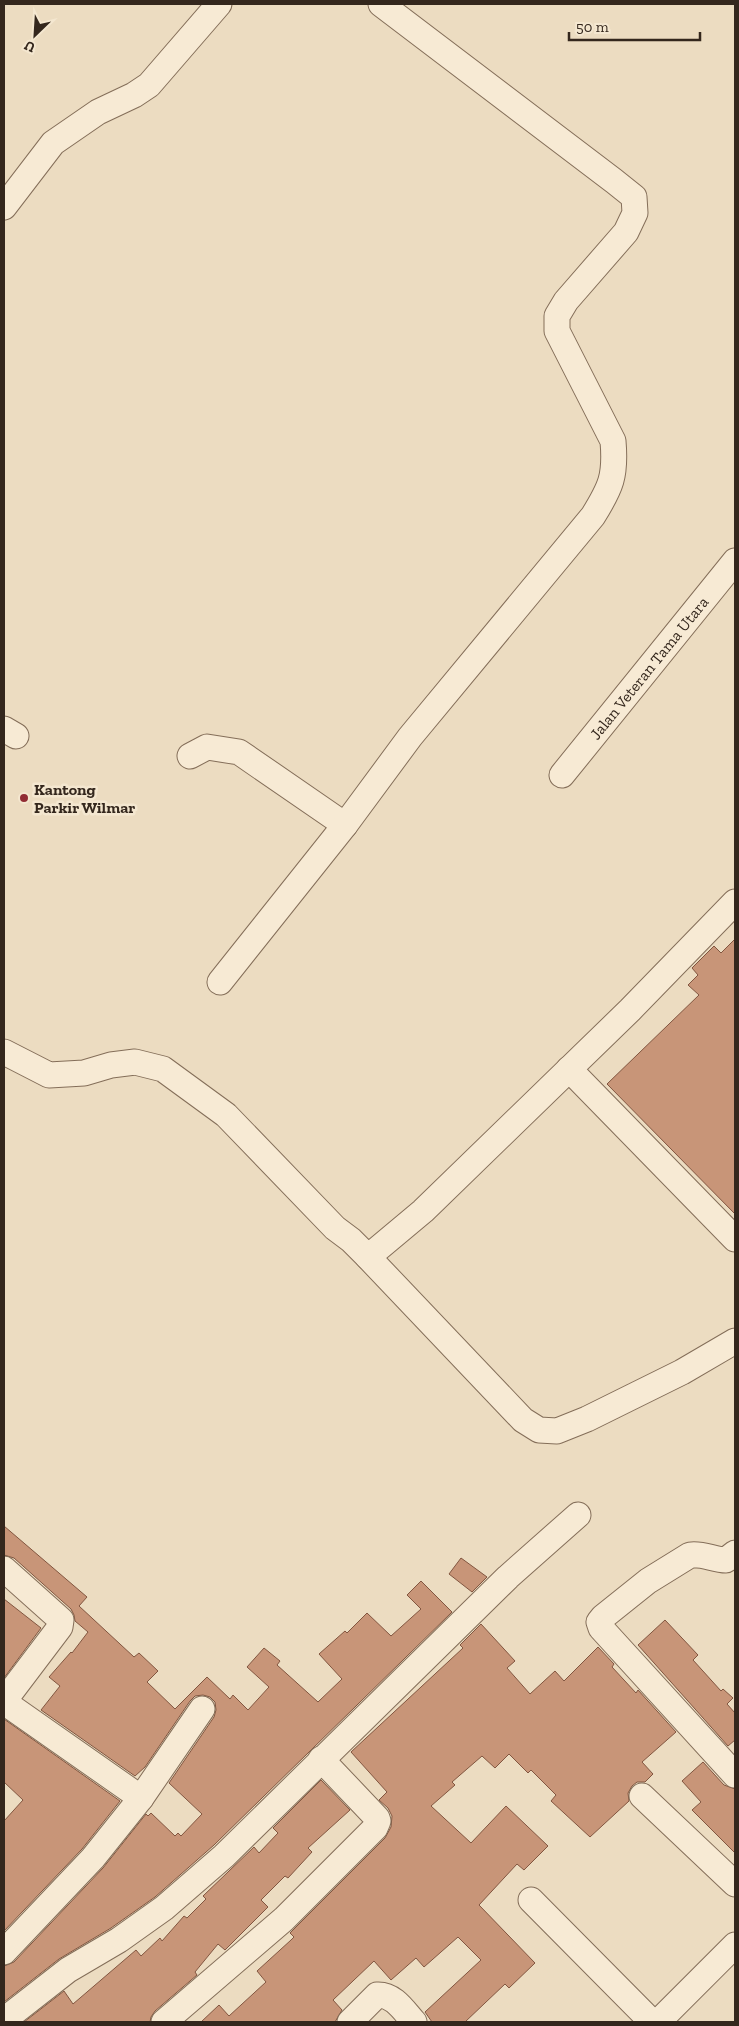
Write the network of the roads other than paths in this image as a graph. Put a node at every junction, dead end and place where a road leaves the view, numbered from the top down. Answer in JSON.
{"nodes":[{"id":1,"x":219,"y":4,"type":"edge"},
{"id":2,"x":381,"y":4,"type":"edge"},
{"id":3,"x":4,"y":207,"type":"edge"},
{"id":4,"x":735,"y":561,"type":"edge"},
{"id":5,"x":190,"y":756,"type":"dead end"},
{"id":6,"x":562,"y":775,"type":"dead end"},
{"id":7,"x":345,"y":825,"type":"junction"},
{"id":8,"x":735,"y":902,"type":"edge"},
{"id":9,"x":220,"y":982,"type":"dead end"},
{"id":10,"x":4,"y":1052,"type":"edge"},
{"id":11,"x":569,"y":1069,"type":"junction"},
{"id":12,"x":735,"y":1239,"type":"edge"},
{"id":13,"x":368,"y":1257,"type":"junction"},
{"id":14,"x":735,"y":1341,"type":"edge"},
{"id":15,"x":578,"y":1515,"type":"dead end"},
{"id":16,"x":735,"y":1552,"type":"edge"},
{"id":17,"x":4,"y":1569,"type":"edge"},
{"id":18,"x":4,"y":1702,"type":"edge"},
{"id":19,"x":202,"y":1709,"type":"dead end"},
{"id":20,"x":321,"y":1759,"type":"junction"},
{"id":21,"x":735,"y":1775,"type":"edge"},
{"id":22,"x":642,"y":1796,"type":"dead end"},
{"id":23,"x":141,"y":1798,"type":"junction"},
{"id":24,"x":735,"y":1884,"type":"edge"},
{"id":25,"x":531,"y":1900,"type":"dead end"},
{"id":26,"x":735,"y":1945,"type":"edge"},
{"id":27,"x":4,"y":1952,"type":"edge"},
{"id":28,"x":4,"y":2020,"type":"edge"},
{"id":29,"x":164,"y":2022,"type":"edge"},
{"id":30,"x":350,"y":2022,"type":"edge"},
{"id":31,"x":414,"y":2022,"type":"edge"},
{"id":32,"x":652,"y":2022,"type":"edge"},
{"id":33,"x":658,"y":2022,"type":"edge"}],
"edges":[{"from":1,"to":3,"type":"street"},
{"from":2,"to":7,"type":"street"},
{"from":4,"to":6,"type":"street","name":"Jalan Veteran Tama Utara"},
{"from":5,"to":7,"type":"street"},
{"from":7,"to":9,"type":"street"},
{"from":8,"to":11,"type":"street"},
{"from":10,"to":13,"type":"street"},
{"from":11,"to":12,"type":"street"},
{"from":11,"to":13,"type":"street"},
{"from":13,"to":14,"type":"street"},
{"from":15,"to":20,"type":"street"},
{"from":16,"to":21,"type":"street"},
{"from":17,"to":18,"type":"street"},
{"from":18,"to":23,"type":"street"},
{"from":19,"to":23,"type":"street"},
{"from":20,"to":28,"type":"street"},
{"from":20,"to":29,"type":"street"},
{"from":22,"to":24,"type":"street"},
{"from":23,"to":27,"type":"street"},
{"from":25,"to":32,"type":"street"},
{"from":26,"to":33,"type":"street"},
{"from":30,"to":31,"type":"street"}]}
